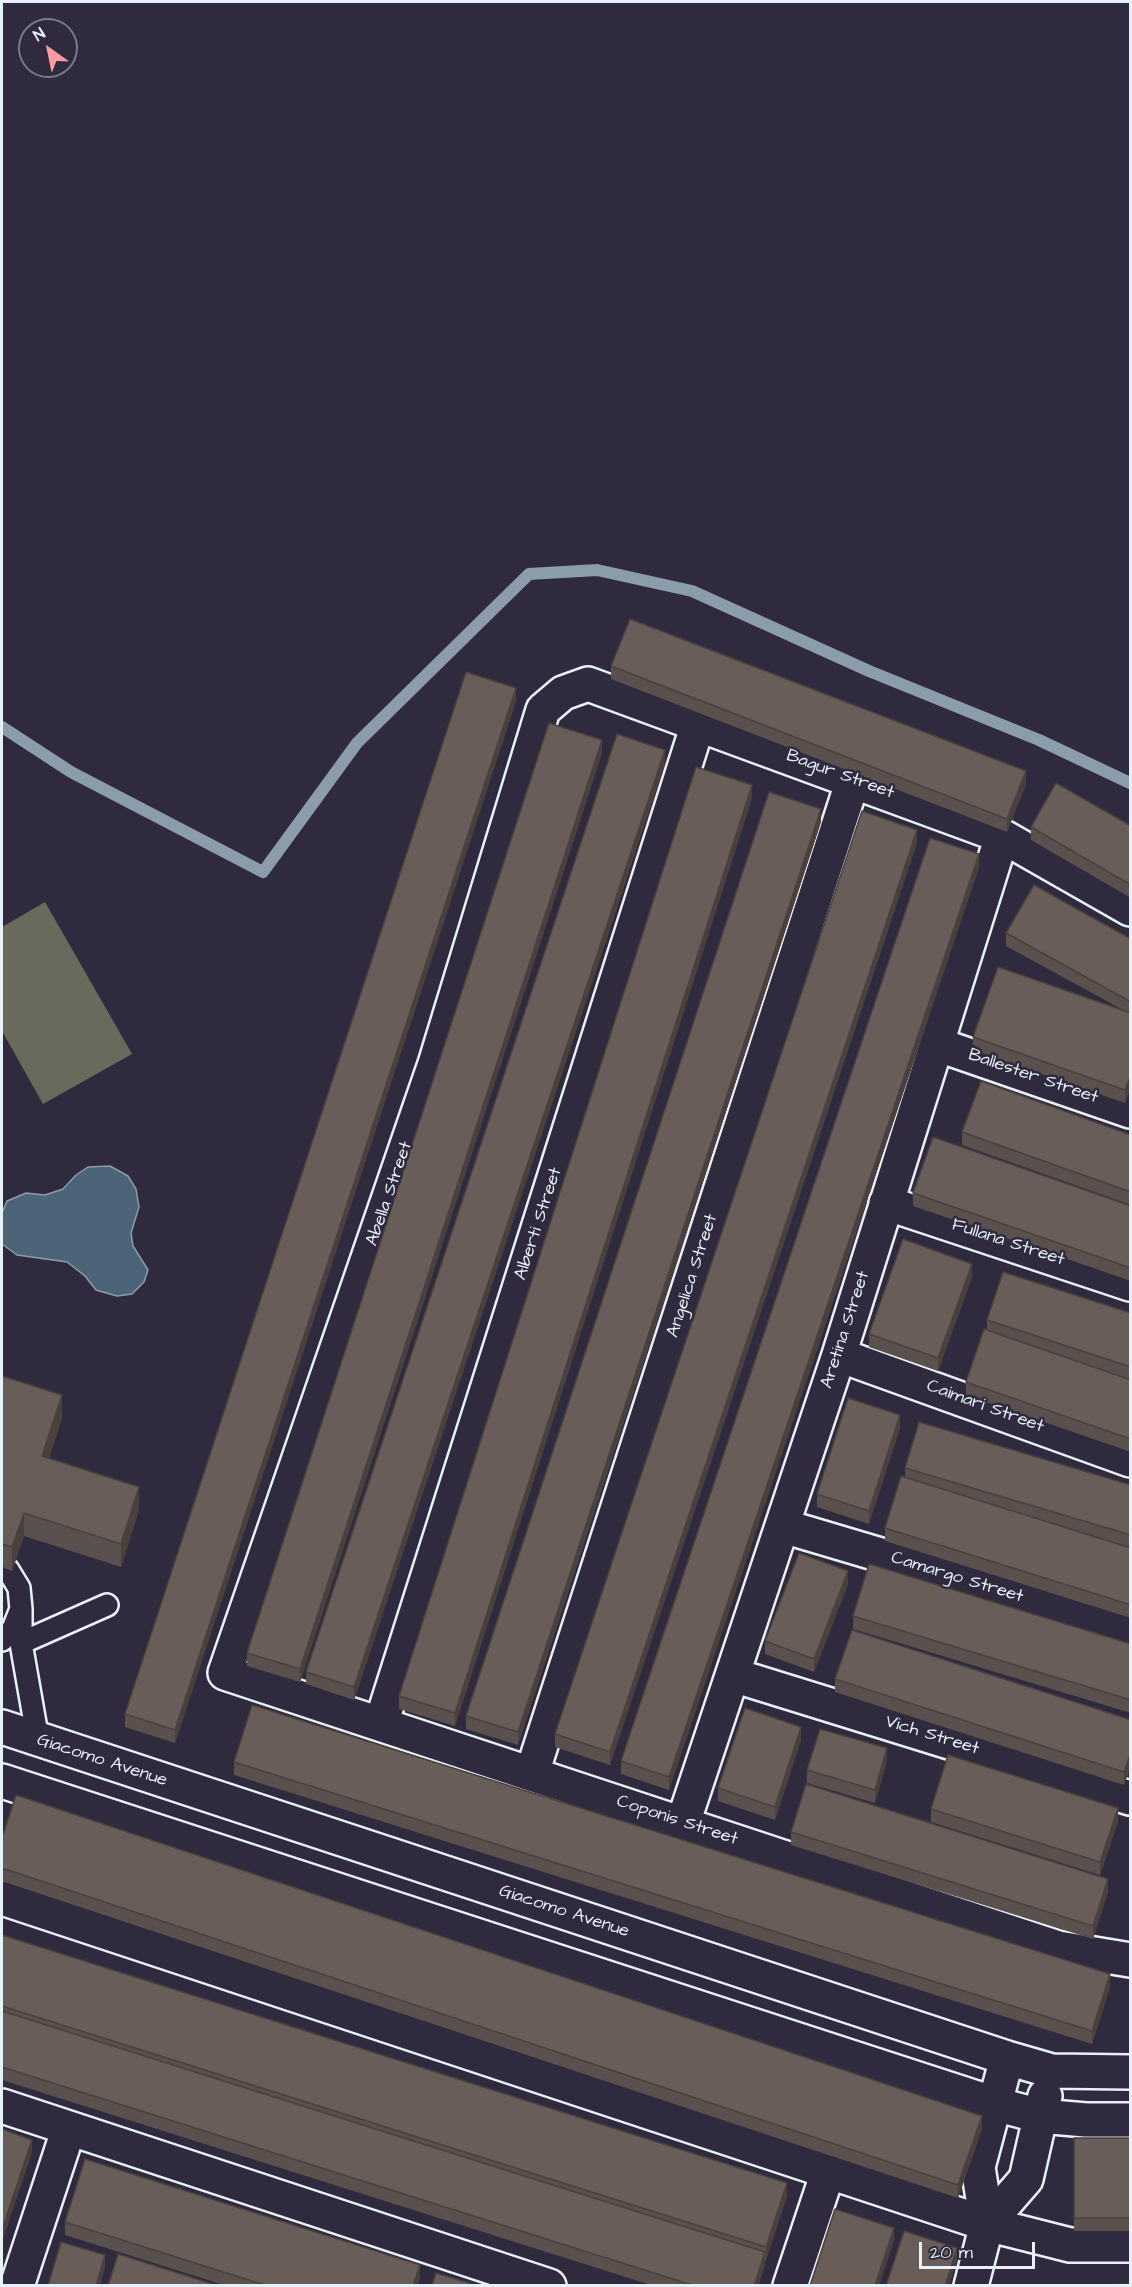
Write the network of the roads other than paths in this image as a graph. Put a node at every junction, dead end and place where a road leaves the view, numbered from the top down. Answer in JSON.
{"nodes":[{"id":1,"x":543,"y":710,"type":"joint"},
{"id":2,"x":698,"y":724,"type":"junction"},
{"id":3,"x":854,"y":780,"type":"junction"},
{"id":4,"x":1002,"y":836,"type":"junction"},
{"id":5,"x":1131,"y":909,"type":"edge"},
{"id":6,"x":936,"y":1044,"type":"junction"},
{"id":7,"x":1131,"y":1111,"type":"edge"},
{"id":8,"x":886,"y":1203,"type":"junction"},
{"id":9,"x":1131,"y":1284,"type":"edge"},
{"id":10,"x":839,"y":1355,"type":"junction"},
{"id":11,"x":1131,"y":1460,"type":"edge"},
{"id":12,"x":783,"y":1526,"type":"junction"},
{"id":13,"x":8,"y":1570,"type":"edge"},
{"id":14,"x":107,"y":1605,"type":"dead end"},
{"id":15,"x":1131,"y":1629,"type":"edge"},
{"id":16,"x":11,"y":1641,"type":"edge"},
{"id":17,"x":225,"y":1673,"type":"joint"},
{"id":18,"x":733,"y":1675,"type":"junction"},
{"id":19,"x":381,"y":1724,"type":"junction"},
{"id":20,"x":2,"y":1727,"type":"edge"},
{"id":21,"x":38,"y":1740,"type":"junction"},
{"id":22,"x":532,"y":1773,"type":"junction"},
{"id":23,"x":2,"y":1781,"type":"edge"},
{"id":24,"x":1131,"y":1798,"type":"edge"},
{"id":25,"x":683,"y":1823,"type":"junction"},
{"id":26,"x":2,"y":1898,"type":"edge"},
{"id":27,"x":1131,"y":1960,"type":"edge"},
{"id":28,"x":1007,"y":2058,"type":"junction"},
{"id":29,"x":1052,"y":2071,"type":"junction"},
{"id":30,"x":1131,"y":2072,"type":"edge"},
{"id":31,"x":995,"y":2104,"type":"junction"},
{"id":32,"x":2,"y":2106,"type":"edge"},
{"id":33,"x":1040,"y":2116,"type":"junction"},
{"id":34,"x":1131,"y":2120,"type":"edge"},
{"id":35,"x":69,"y":2128,"type":"junction"},
{"id":36,"x":828,"y":2172,"type":"junction"},
{"id":37,"x":987,"y":2224,"type":"junction"},
{"id":38,"x":1131,"y":2245,"type":"edge"},
{"id":39,"x":17,"y":2286,"type":"edge"},
{"id":40,"x":549,"y":2286,"type":"edge"},
{"id":41,"x":790,"y":2286,"type":"edge"},
{"id":42,"x":971,"y":2286,"type":"edge"}],
"edges":[{"from":1,"to":2,"type":"street","name":"Bagur Street"},
{"from":1,"to":17,"type":"street","name":"Abella Street"},
{"from":2,"to":3,"type":"street","name":"Bagur Street"},
{"from":2,"to":19,"type":"street","name":"Alberti Street"},
{"from":3,"to":4,"type":"street","name":"Bagur Street"},
{"from":3,"to":22,"type":"street","name":"Angelica Street"},
{"from":4,"to":5,"type":"street","name":"Bagur Street"},
{"from":4,"to":6,"type":"street","name":"Aretina Street"},
{"from":6,"to":7,"type":"street","name":"Ballester Street"},
{"from":6,"to":8,"type":"street","name":"Aretina Street"},
{"from":8,"to":9,"type":"street","name":"Fullana Street"},
{"from":8,"to":10,"type":"street","name":"Aretina Street"},
{"from":10,"to":11,"type":"street","name":"Caimari Street"},
{"from":10,"to":12,"type":"street","name":"Aretina Street"},
{"from":12,"to":15,"type":"street","name":"Camargo Street"},
{"from":12,"to":18,"type":"street","name":"Aretina Street"},
{"from":13,"to":16,"type":"lane"},
{"from":14,"to":16,"type":"lane"},
{"from":16,"to":21,"type":"lane"},
{"from":17,"to":19,"type":"street","name":"Coponis Street"},
{"from":18,"to":24,"type":"street","name":"Vich Street"},
{"from":18,"to":25,"type":"street","name":"Aretina Street"},
{"from":19,"to":22,"type":"street","name":"Coponis Street"},
{"from":20,"to":21,"type":"street","name":"Giacomo Avenue"},
{"from":21,"to":28,"type":"street","name":"Giacomo Avenue"},
{"from":22,"to":25,"type":"street","name":"Coponis Street"},
{"from":23,"to":31,"type":"street"},
{"from":25,"to":27,"type":"street","name":"Coponis Street"},
{"from":26,"to":36,"type":"street"},
{"from":28,"to":29,"type":"street","name":"Giacomo Avenue"},
{"from":28,"to":31,"type":"street"},
{"from":29,"to":30,"type":"street","name":"Giacomo Avenue"},
{"from":29,"to":33,"type":"street"},
{"from":31,"to":33,"type":"street"},
{"from":31,"to":37,"type":"street"},
{"from":32,"to":35,"type":"street"},
{"from":33,"to":34,"type":"street"},
{"from":33,"to":37,"type":"street"},
{"from":35,"to":39,"type":"street"},
{"from":35,"to":40,"type":"street"},
{"from":36,"to":37,"type":"street"},
{"from":36,"to":41,"type":"street"},
{"from":37,"to":38,"type":"street"},
{"from":37,"to":42,"type":"street"}]}
